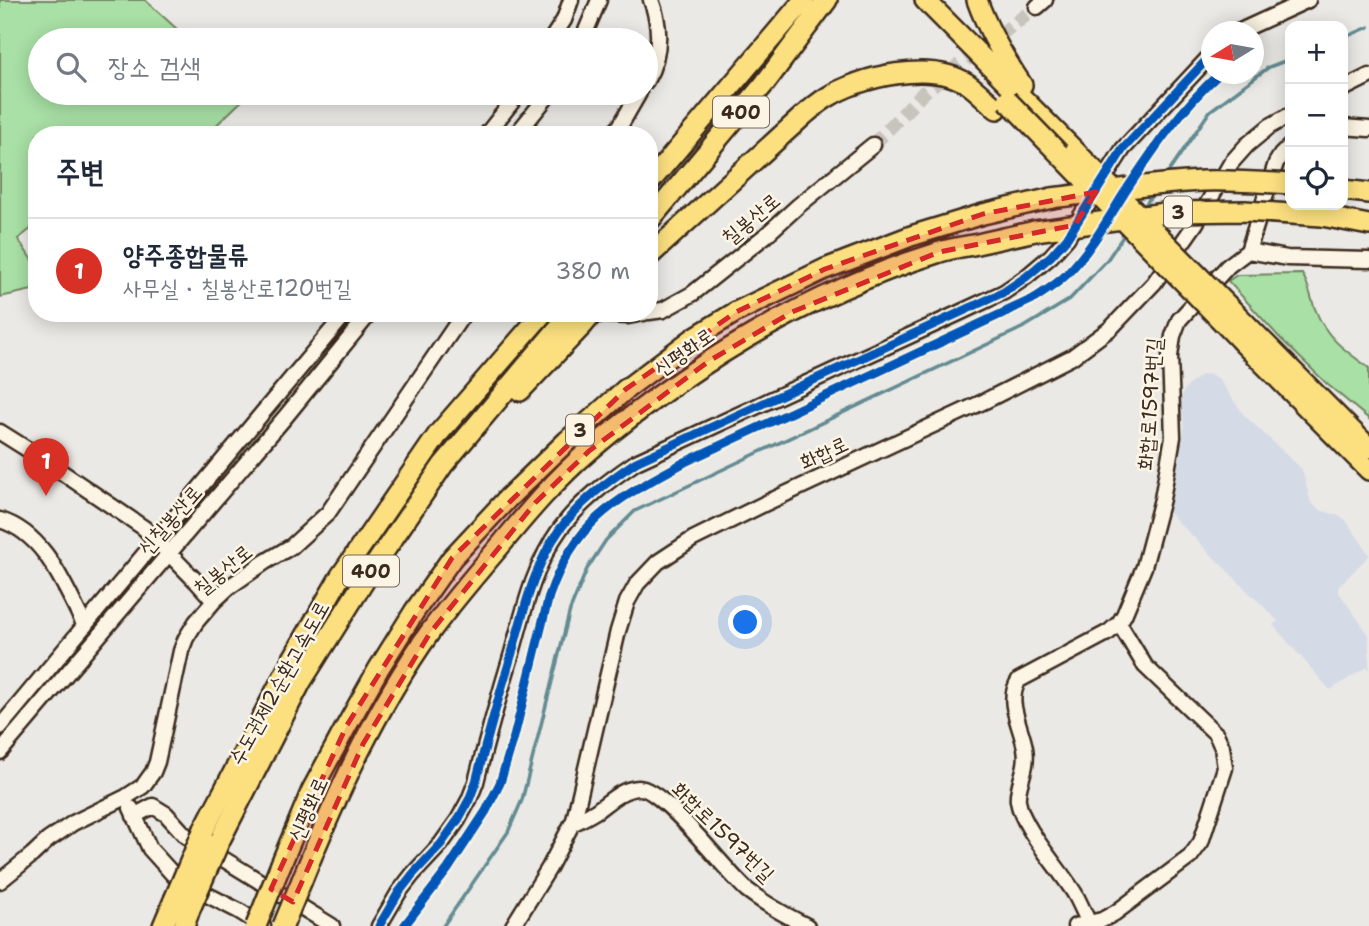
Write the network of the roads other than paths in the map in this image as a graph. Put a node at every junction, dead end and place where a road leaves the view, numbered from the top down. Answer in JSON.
{"nodes":[{"id":1,"x":571,"y":0,"type":"edge"},
{"id":2,"x":599,"y":0,"type":"edge"},
{"id":3,"x":651,"y":0,"type":"edge"},
{"id":4,"x":804,"y":0,"type":"edge"},
{"id":5,"x":827,"y":0,"type":"edge"},
{"id":6,"x":908,"y":0,"type":"edge"},
{"id":7,"x":925,"y":0,"type":"edge"},
{"id":8,"x":977,"y":0,"type":"edge"},
{"id":9,"x":1308,"y":0,"type":"edge"},
{"id":10,"x":1262,"y":21,"type":"edge"},
{"id":11,"x":559,"y":28,"type":"edge"},
{"id":12,"x":587,"y":28,"type":"edge"},
{"id":13,"x":657,"y":28,"type":"edge"},
{"id":14,"x":1201,"y":66,"type":"edge"},
{"id":15,"x":1369,"y":76,"type":"edge"},
{"id":16,"x":1348,"y":86,"type":"edge"},
{"id":17,"x":1011,"y":97,"type":"junction"},
{"id":18,"x":510,"y":105,"type":"edge"},
{"id":19,"x":540,"y":105,"type":"edge"},
{"id":20,"x":632,"y":105,"type":"edge"},
{"id":21,"x":1285,"y":119,"type":"edge"},
{"id":22,"x":493,"y":126,"type":"edge"},
{"id":23,"x":523,"y":126,"type":"edge"},
{"id":24,"x":620,"y":126,"type":"edge"},
{"id":25,"x":1348,"y":127,"type":"edge"},
{"id":26,"x":1369,"y":129,"type":"edge"},
{"id":27,"x":873,"y":145,"type":"tunnel mouth"},
{"id":28,"x":1289,"y":147,"type":"edge"},
{"id":29,"x":658,"y":172,"type":"edge"},
{"id":30,"x":1285,"y":184,"type":"edge"},
{"id":31,"x":1348,"y":191,"type":"edge"},
{"id":32,"x":1369,"y":193,"type":"edge"},
{"id":33,"x":658,"y":210,"type":"edge"},
{"id":34,"x":1369,"y":225,"type":"edge"},
{"id":35,"x":658,"y":248,"type":"edge"},
{"id":36,"x":1248,"y":251,"type":"junction"},
{"id":37,"x":1369,"y":260,"type":"edge"},
{"id":38,"x":658,"y":311,"type":"edge"},
{"id":39,"x":338,"y":322,"type":"edge"},
{"id":40,"x":363,"y":322,"type":"edge"},
{"id":41,"x":458,"y":322,"type":"edge"},
{"id":42,"x":536,"y":322,"type":"edge"},
{"id":43,"x":574,"y":322,"type":"edge"},
{"id":44,"x":1246,"y":334,"type":"junction"},
{"id":45,"x":1299,"y":398,"type":"junction"},
{"id":46,"x":1335,"y":411,"type":"junction"},
{"id":47,"x":0,"y":432,"type":"edge"},
{"id":48,"x":1369,"y":436,"type":"edge"},
{"id":49,"x":1369,"y":448,"type":"edge"},
{"id":50,"x":1369,"y":470,"type":"edge"},
{"id":51,"x":1369,"y":481,"type":"edge"},
{"id":52,"x":0,"y":520,"type":"edge"},
{"id":53,"x":156,"y":541,"type":"junction"},
{"id":54,"x":169,"y":553,"type":"junction"},
{"id":55,"x":214,"y":601,"type":"junction"},
{"id":56,"x":1119,"y":623,"type":"junction"},
{"id":57,"x":85,"y":626,"type":"junction"},
{"id":58,"x":0,"y":727,"type":"edge"},
{"id":59,"x":0,"y":751,"type":"edge"},
{"id":60,"x":126,"y":797,"type":"junction"},
{"id":61,"x":134,"y":816,"type":"junction"},
{"id":62,"x":572,"y":824,"type":"junction"},
{"id":63,"x":212,"y":834,"type":"junction"},
{"id":64,"x":0,"y":881,"type":"edge"},
{"id":65,"x":183,"y":912,"type":"edge"},
{"id":66,"x":1082,"y":925,"type":"edge"},
{"id":67,"x":163,"y":926,"type":"edge"},
{"id":68,"x":256,"y":926,"type":"edge"},
{"id":69,"x":263,"y":926,"type":"edge"},
{"id":70,"x":283,"y":926,"type":"edge"},
{"id":71,"x":332,"y":926,"type":"edge"},
{"id":72,"x":379,"y":926,"type":"edge"},
{"id":73,"x":513,"y":926,"type":"edge"},
{"id":74,"x":807,"y":926,"type":"edge"}],
"edges":[{"from":1,"to":11,"type":"street"},
{"from":2,"to":12,"type":"street"},
{"from":3,"to":13,"type":"street"},
{"from":4,"to":29,"type":"highway","number":"400"},
{"from":5,"to":33,"type":"highway","number":"400"},
{"from":6,"to":17,"type":"highway"},
{"from":7,"to":17,"type":"highway"},
{"from":8,"to":17,"type":"highway"},
{"from":9,"to":10,"type":"street"},
{"from":14,"to":72,"type":"street"},
{"from":15,"to":16,"type":"street"},
{"from":17,"to":35,"type":"highway"},
{"from":17,"to":44,"type":"highway","bridge":true},
{"from":17,"to":44,"type":"highway","bridge":true},
{"from":18,"to":22,"type":"street"},
{"from":19,"to":23,"type":"street"},
{"from":20,"to":24,"type":"street"},
{"from":21,"to":62,"type":"street","name":"화합로"},
{"from":25,"to":26,"type":"street"},
{"from":27,"to":38,"type":"street","name":"칠봉산로"},
{"from":28,"to":36,"type":"street"},
{"from":30,"to":68,"type":"highway","name":"신평화로","number":"3","bridge":true},
{"from":31,"to":32,"type":"highway"},
{"from":34,"to":70,"type":"highway","name":"신평화로","number":"3","bridge":true},
{"from":36,"to":37,"type":"street"},
{"from":36,"to":56,"type":"street","name":"화합로1597번길"},
{"from":39,"to":53,"type":"street","name":"신칠봉산로"},
{"from":40,"to":54,"type":"street","name":"신칠봉산로"},
{"from":41,"to":55,"type":"street","name":"칠봉산로"},
{"from":42,"to":63,"type":"highway","name":"수도권제2순환고속도로","number":"400"},
{"from":43,"to":63,"type":"highway","name":"수도권제2순환고속도로","number":"400"},
{"from":44,"to":45,"type":"highway"},
{"from":44,"to":46,"type":"highway"},
{"from":45,"to":50,"type":"highway"},
{"from":45,"to":51,"type":"highway"},
{"from":46,"to":48,"type":"highway"},
{"from":46,"to":49,"type":"highway"},
{"from":47,"to":53,"type":"street"},
{"from":52,"to":57,"type":"street"},
{"from":53,"to":54,"type":"street"},
{"from":53,"to":57,"type":"street","name":"신칠봉산로"},
{"from":54,"to":55,"type":"street"},
{"from":54,"to":59,"type":"street","name":"신칠봉산로"},
{"from":55,"to":60,"type":"street","name":"칠봉산로"},
{"from":56,"to":66,"type":"street"},
{"from":56,"to":66,"type":"street"},
{"from":57,"to":58,"type":"street","name":"신칠봉산로"},
{"from":60,"to":61,"type":"street"},
{"from":60,"to":64,"type":"street","name":"칠봉산로"},
{"from":61,"to":69,"type":"street"},
{"from":61,"to":71,"type":"street"},
{"from":62,"to":73,"type":"street","name":"화합로"},
{"from":62,"to":74,"type":"street","name":"화합로1597번길"},
{"from":63,"to":65,"type":"highway","name":"수도권제2순환고속도로","number":"400","bridge":true},
{"from":65,"to":67,"type":"highway","name":"수도권제2순환고속도로","number":"400"}]}
